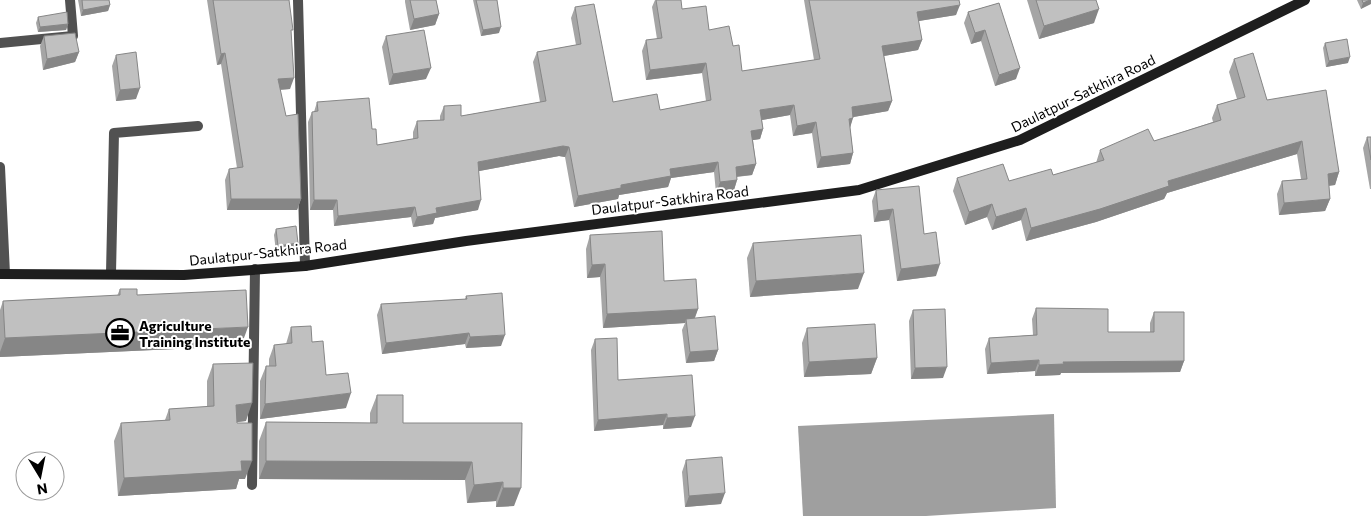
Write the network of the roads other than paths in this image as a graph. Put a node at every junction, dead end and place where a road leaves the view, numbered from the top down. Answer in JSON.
{"nodes":[{"id":1,"x":70,"y":0,"type":"edge"},
{"id":2,"x":298,"y":0,"type":"edge"},
{"id":3,"x":1305,"y":0,"type":"edge"},
{"id":4,"x":0,"y":43,"type":"edge"},
{"id":5,"x":198,"y":126,"type":"dead end"},
{"id":6,"x":0,"y":167,"type":"edge"},
{"id":7,"x":305,"y":266,"type":"junction"},
{"id":8,"x":255,"y":269,"type":"junction"},
{"id":9,"x":111,"y":273,"type":"junction"},
{"id":10,"x":2,"y":274,"type":"edge"},
{"id":11,"x":252,"y":485,"type":"dead end"}],
"edges":[{"from":1,"to":4,"type":"street"},
{"from":2,"to":7,"type":"street"},
{"from":3,"to":7,"type":"main road","name":"Daulatpur-Satkhira Road"},
{"from":5,"to":9,"type":"street"},
{"from":6,"to":10,"type":"street"},
{"from":7,"to":8,"type":"main road","name":"Daulatpur-Satkhira Road"},
{"from":8,"to":9,"type":"main road","name":"Daulatpur-Satkhira Road"},
{"from":8,"to":11,"type":"street"},
{"from":9,"to":10,"type":"main road","name":"Daulatpur-Satkhira Road"}]}
